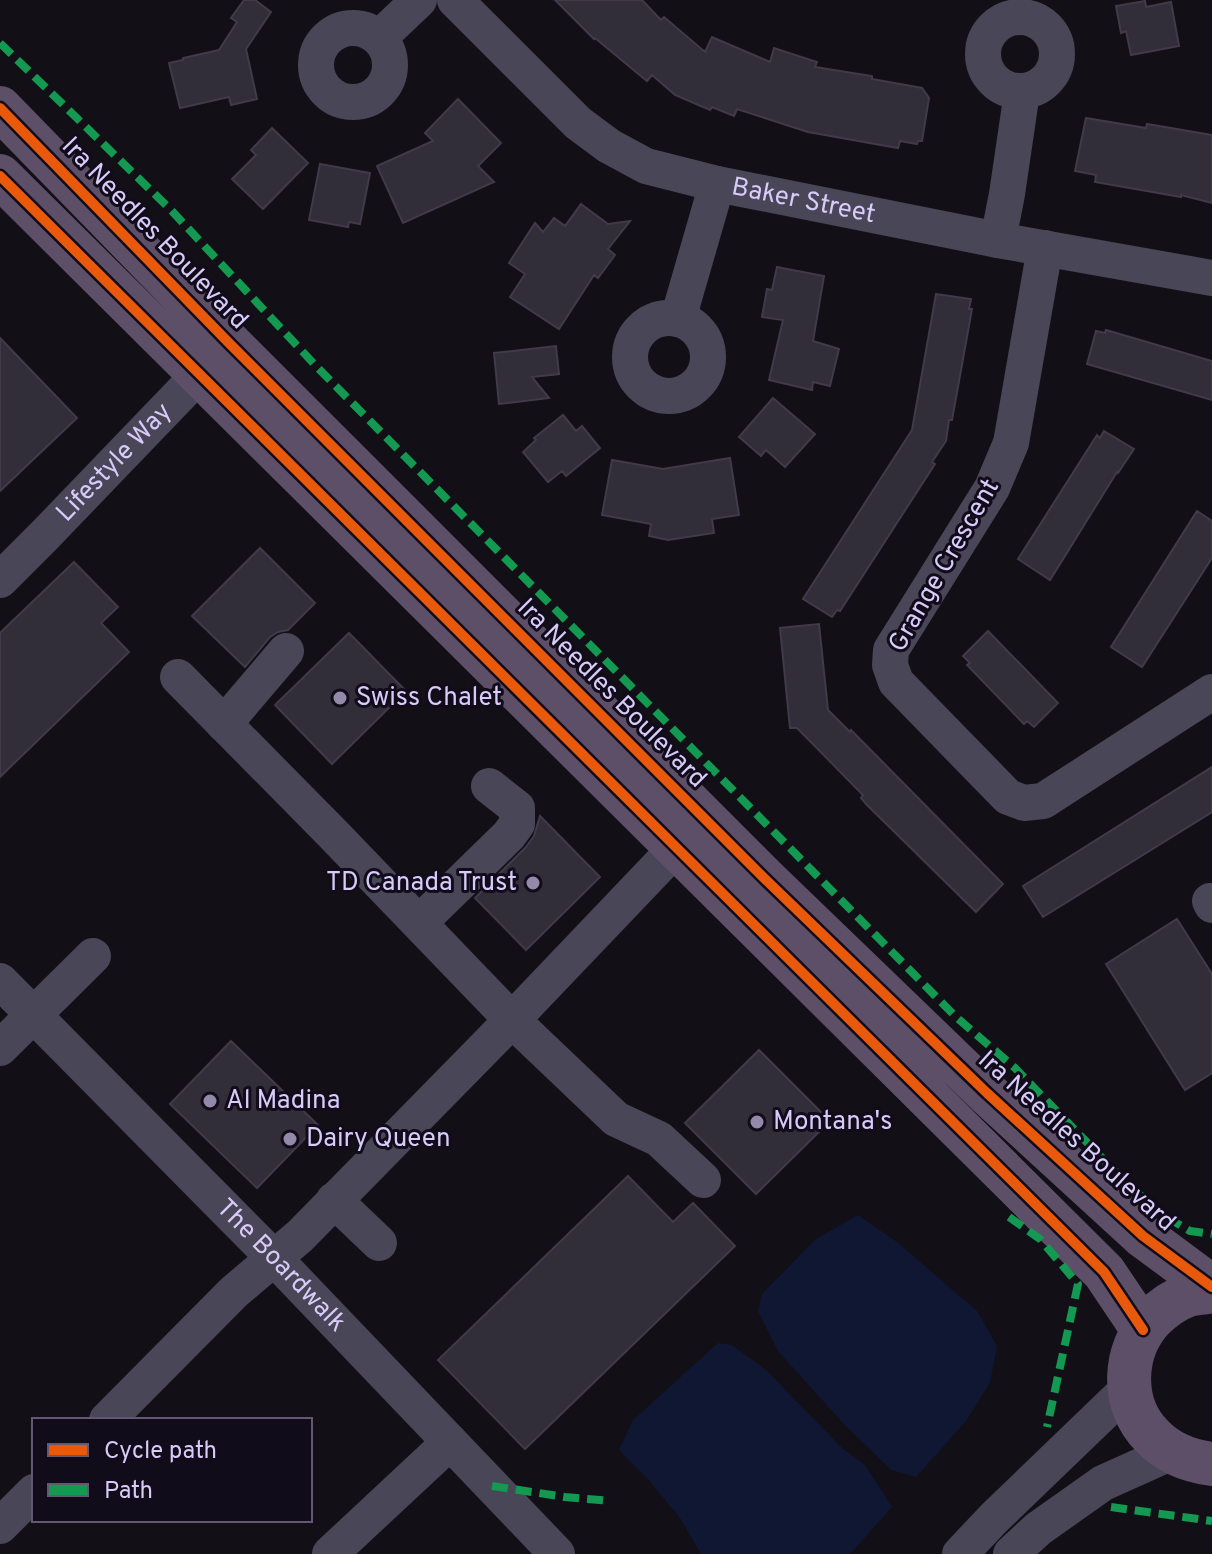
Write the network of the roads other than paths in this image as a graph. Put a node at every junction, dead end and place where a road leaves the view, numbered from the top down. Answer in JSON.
{"nodes":[{"id":1,"x":419,"y":0,"type":"edge"},
{"id":2,"x":455,"y":0,"type":"edge"},
{"id":3,"x":379,"y":38,"type":"dead end"},
{"id":4,"x":1022,"y":92,"type":"dead end"},
{"id":5,"x":0,"y":108,"type":"edge"},
{"id":6,"x":0,"y":176,"type":"edge"},
{"id":7,"x":717,"y":184,"type":"junction"},
{"id":8,"x":998,"y":240,"type":"junction"},
{"id":9,"x":1045,"y":248,"type":"junction"},
{"id":10,"x":1212,"y":278,"type":"edge"},
{"id":11,"x":678,"y":319,"type":"dead end"},
{"id":12,"x":229,"y":343,"type":"junction"},
{"id":13,"x":200,"y":375,"type":"junction"},
{"id":14,"x":0,"y":580,"type":"edge"},
{"id":15,"x":286,"y":651,"type":"dead end"},
{"id":16,"x":178,"y":677,"type":"dead end"},
{"id":17,"x":1212,"y":692,"type":"edge"},
{"id":18,"x":224,"y":724,"type":"junction"},
{"id":19,"x":489,"y":786,"type":"dead end"},
{"id":20,"x":677,"y":847,"type":"junction"},
{"id":21,"x":419,"y":923,"type":"junction"},
{"id":22,"x":93,"y":956,"type":"dead end"},
{"id":23,"x":0,"y":981,"type":"edge"},
{"id":24,"x":34,"y":1016,"type":"junction"},
{"id":25,"x":512,"y":1020,"type":"junction"},
{"id":26,"x":0,"y":1048,"type":"edge"},
{"id":27,"x":703,"y":1180,"type":"dead end"},
{"id":28,"x":334,"y":1200,"type":"junction"},
{"id":29,"x":379,"y":1243,"type":"dead end"},
{"id":30,"x":274,"y":1258,"type":"junction"},
{"id":31,"x":1212,"y":1289,"type":"edge"},
{"id":32,"x":1143,"y":1330,"type":"junction"},
{"id":33,"x":1129,"y":1388,"type":"junction"},
{"id":34,"x":109,"y":1418,"type":"edge"},
{"id":35,"x":450,"y":1442,"type":"junction"},
{"id":36,"x":1202,"y":1461,"type":"edge"},
{"id":37,"x":32,"y":1494,"type":"edge"},
{"id":38,"x":0,"y":1526,"type":"edge"},
{"id":39,"x":330,"y":1554,"type":"edge"},
{"id":40,"x":557,"y":1554,"type":"edge"},
{"id":41,"x":960,"y":1554,"type":"edge"},
{"id":42,"x":1011,"y":1554,"type":"edge"}],
"edges":[{"from":1,"to":3,"type":"street"},
{"from":2,"to":7,"type":"street","name":"Baker Street"},
{"from":4,"to":8,"type":"street"},
{"from":5,"to":12,"type":"main road","name":"Ira Needles Boulevard"},
{"from":6,"to":13,"type":"main road"},
{"from":7,"to":8,"type":"street","name":"Baker Street"},
{"from":7,"to":11,"type":"street"},
{"from":8,"to":9,"type":"street","name":"Baker Street"},
{"from":9,"to":10,"type":"street","name":"Baker Street"},
{"from":9,"to":17,"type":"street","name":"Grange Crescent"},
{"from":12,"to":13,"type":"street","name":"Lifestyle Way"},
{"from":12,"to":31,"type":"main road","name":"Ira Needles Boulevard"},
{"from":13,"to":14,"type":"street","name":"Lifestyle Way"},
{"from":13,"to":20,"type":"main road"},
{"from":15,"to":18,"type":"street"},
{"from":16,"to":18,"type":"street"},
{"from":18,"to":21,"type":"street"},
{"from":19,"to":21,"type":"street"},
{"from":20,"to":25,"type":"street"},
{"from":20,"to":32,"type":"main road"},
{"from":21,"to":25,"type":"street"},
{"from":22,"to":24,"type":"street"},
{"from":23,"to":24,"type":"street","name":"The Boardwalk"},
{"from":24,"to":26,"type":"street"},
{"from":24,"to":30,"type":"street","name":"The Boardwalk"},
{"from":25,"to":27,"type":"street"},
{"from":25,"to":28,"type":"street"},
{"from":28,"to":29,"type":"street"},
{"from":28,"to":30,"type":"street"},
{"from":30,"to":34,"type":"street"},
{"from":30,"to":35,"type":"street","name":"The Boardwalk"},
{"from":31,"to":32,"type":"main road"},
{"from":32,"to":33,"type":"main road"},
{"from":33,"to":36,"type":"main road"},
{"from":33,"to":41,"type":"street"},
{"from":35,"to":39,"type":"street"},
{"from":35,"to":40,"type":"street","name":"The Boardwalk"},
{"from":36,"to":42,"type":"street"},
{"from":37,"to":38,"type":"street"}]}
